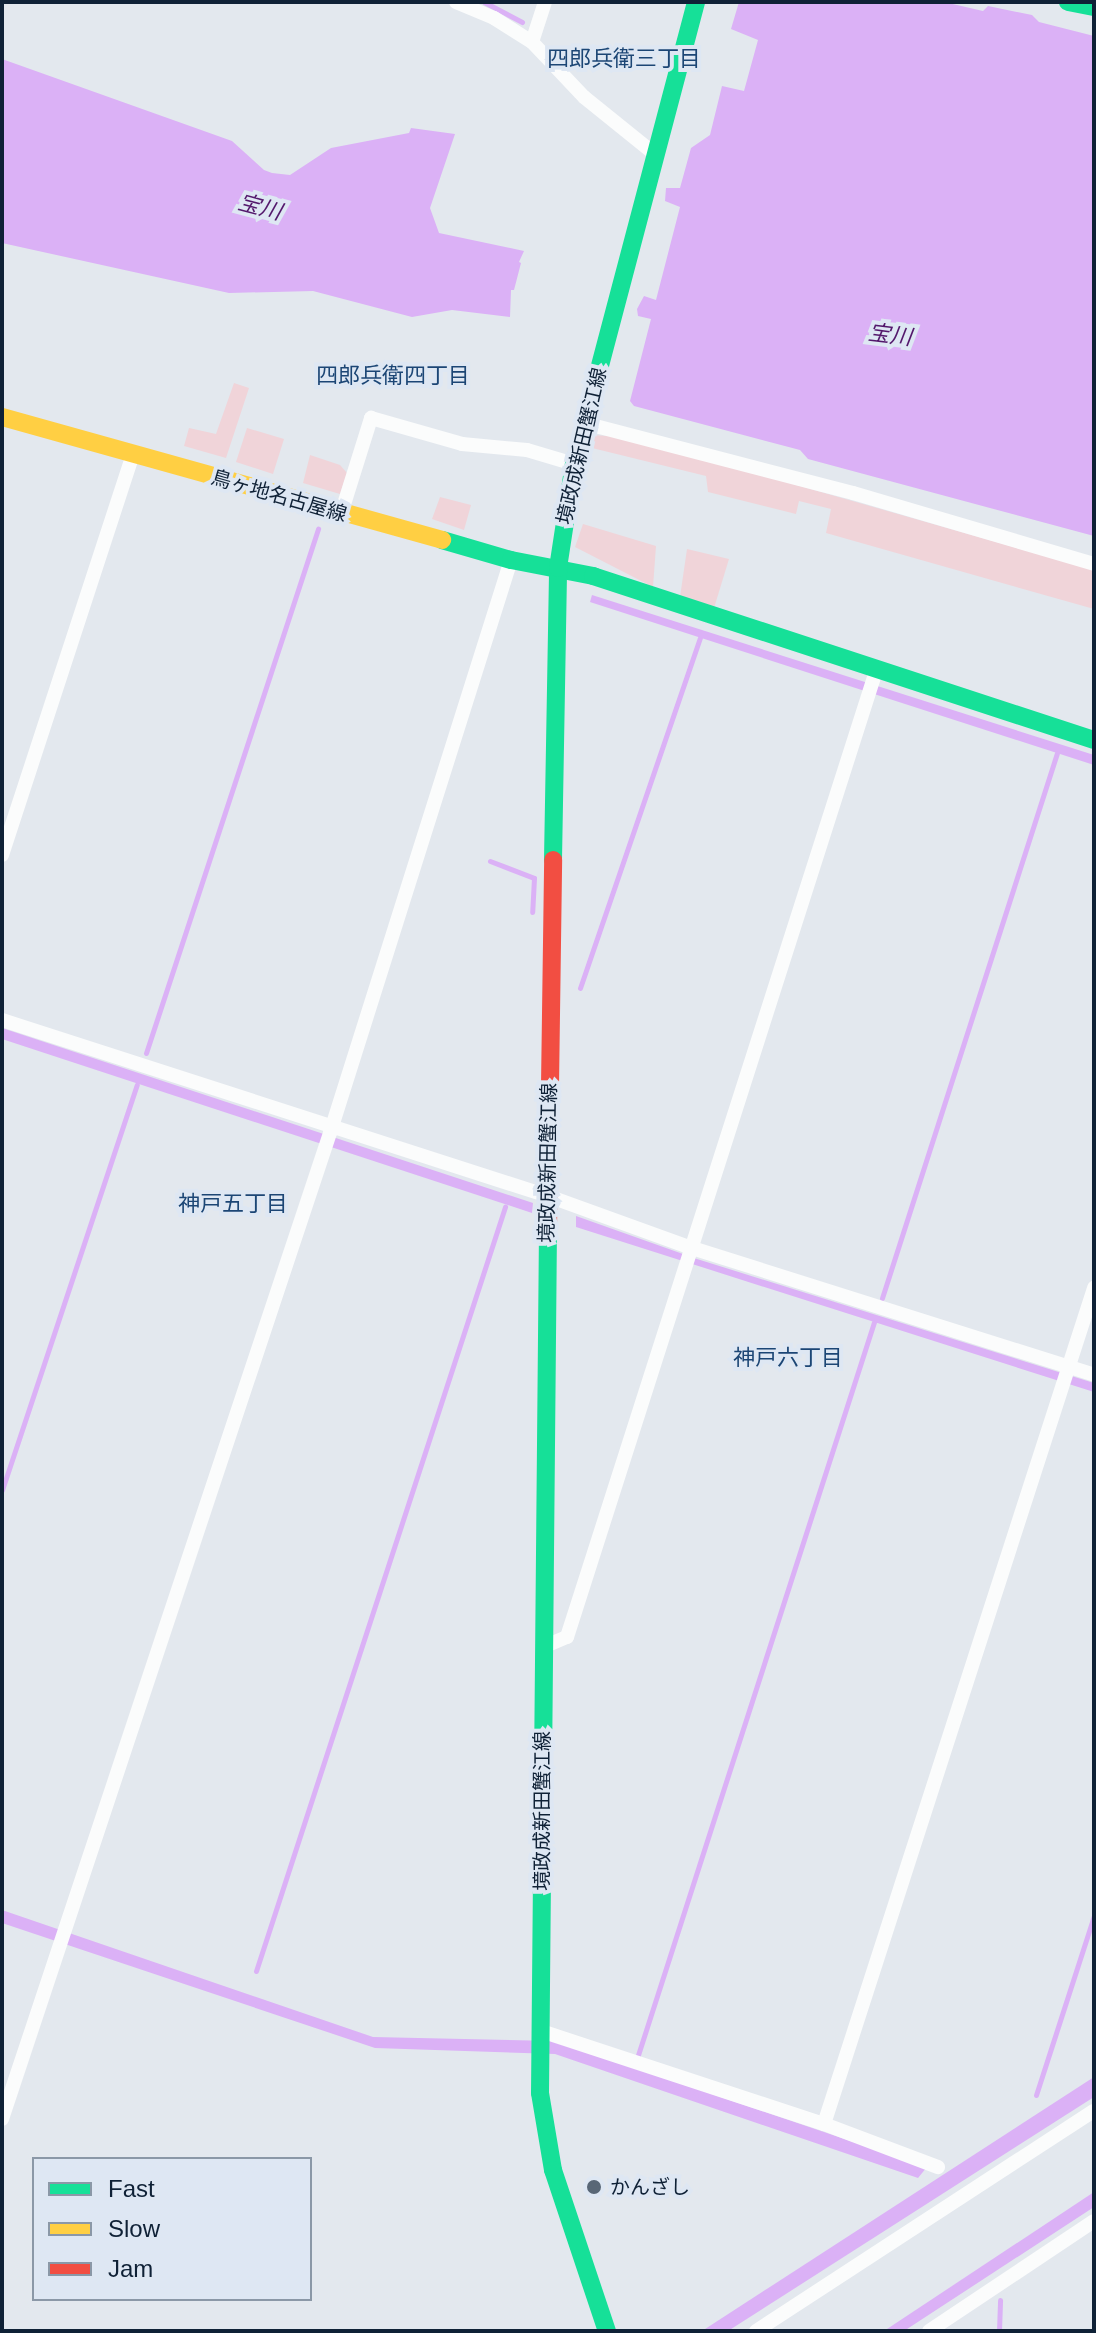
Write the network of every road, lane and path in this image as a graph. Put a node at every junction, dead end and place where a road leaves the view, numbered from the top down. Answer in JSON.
{"nodes":[{"id":1,"x":545,"y":2,"type":"edge"},
{"id":2,"x":696,"y":2,"type":"edge"},
{"id":3,"x":1068,"y":2,"type":"edge"},
{"id":4,"x":460,"y":3,"type":"edge"},
{"id":5,"x":1094,"y":7,"type":"edge"},
{"id":6,"x":532,"y":42,"type":"junction"},
{"id":7,"x":657,"y":156,"type":"junction"},
{"id":8,"x":2,"y":417,"type":"edge"},
{"id":9,"x":584,"y":423,"type":"junction"},
{"id":10,"x":133,"y":454,"type":"junction"},
{"id":11,"x":574,"y":464,"type":"junction"},
{"id":12,"x":341,"y":514,"type":"junction"},
{"id":13,"x":511,"y":560,"type":"junction"},
{"id":14,"x":1094,"y":564,"type":"edge"},
{"id":15,"x":558,"y":568,"type":"junction"},
{"id":16,"x":872,"y":682,"type":"junction"},
{"id":17,"x":1094,"y":740,"type":"edge"},
{"id":18,"x":2,"y":855,"type":"edge"},
{"id":19,"x":2,"y":1020,"type":"edge"},
{"id":20,"x":331,"y":1130,"type":"junction"},
{"id":21,"x":548,"y":1196,"type":"junction"},
{"id":22,"x":689,"y":1255,"type":"junction"},
{"id":23,"x":1094,"y":1288,"type":"edge"},
{"id":24,"x":1066,"y":1375,"type":"junction"},
{"id":25,"x":1094,"y":1375,"type":"edge"},
{"id":26,"x":543,"y":1647,"type":"junction"},
{"id":27,"x":541,"y":2031,"type":"junction"},
{"id":28,"x":1094,"y":2111,"type":"edge"},
{"id":29,"x":2,"y":2119,"type":"edge"},
{"id":30,"x":824,"y":2124,"type":"junction"},
{"id":31,"x":938,"y":2167,"type":"dead end"},
{"id":32,"x":1094,"y":2221,"type":"edge"},
{"id":33,"x":607,"y":2331,"type":"edge"},
{"id":34,"x":756,"y":2331,"type":"edge"},
{"id":35,"x":929,"y":2331,"type":"edge"}],
"edges":[{"from":1,"to":6,"type":"street"},
{"from":2,"to":7,"type":"main road","name":"境政成新田蟹江線"},
{"from":3,"to":5,"type":"main road"},
{"from":4,"to":6,"type":"street"},
{"from":6,"to":7,"type":"street"},
{"from":7,"to":9,"type":"main road","name":"境政成新田蟹江線"},
{"from":8,"to":10,"type":"main road","name":"鳥ヶ地名古屋線"},
{"from":9,"to":11,"type":"main road","name":"境政成新田蟹江線"},
{"from":9,"to":14,"type":"street"},
{"from":10,"to":12,"type":"main road","name":"鳥ヶ地名古屋線"},
{"from":10,"to":18,"type":"street"},
{"from":11,"to":12,"type":"street"},
{"from":11,"to":15,"type":"main road","name":"境政成新田蟹江線"},
{"from":12,"to":13,"type":"main road","name":"鳥ヶ地名古屋線"},
{"from":13,"to":15,"type":"main road","name":"鳥ヶ地名古屋線"},
{"from":13,"to":20,"type":"street"},
{"from":15,"to":16,"type":"main road","name":"鳥ヶ地名古屋線"},
{"from":15,"to":21,"type":"main road","name":"境政成新田蟹江線"},
{"from":16,"to":17,"type":"main road","name":"鳥ヶ地名古屋線"},
{"from":16,"to":22,"type":"street"},
{"from":19,"to":20,"type":"street"},
{"from":20,"to":21,"type":"street"},
{"from":20,"to":29,"type":"street"},
{"from":21,"to":22,"type":"street"},
{"from":21,"to":26,"type":"main road","name":"境政成新田蟹江線"},
{"from":22,"to":24,"type":"street"},
{"from":22,"to":26,"type":"street"},
{"from":23,"to":24,"type":"street"},
{"from":24,"to":25,"type":"street"},
{"from":24,"to":30,"type":"street"},
{"from":26,"to":27,"type":"main road","name":"境政成新田蟹江線"},
{"from":27,"to":30,"type":"street"},
{"from":27,"to":33,"type":"main road","name":"境政成新田蟹江線"},
{"from":28,"to":34,"type":"street"},
{"from":30,"to":31,"type":"street"},
{"from":32,"to":35,"type":"street"}]}
